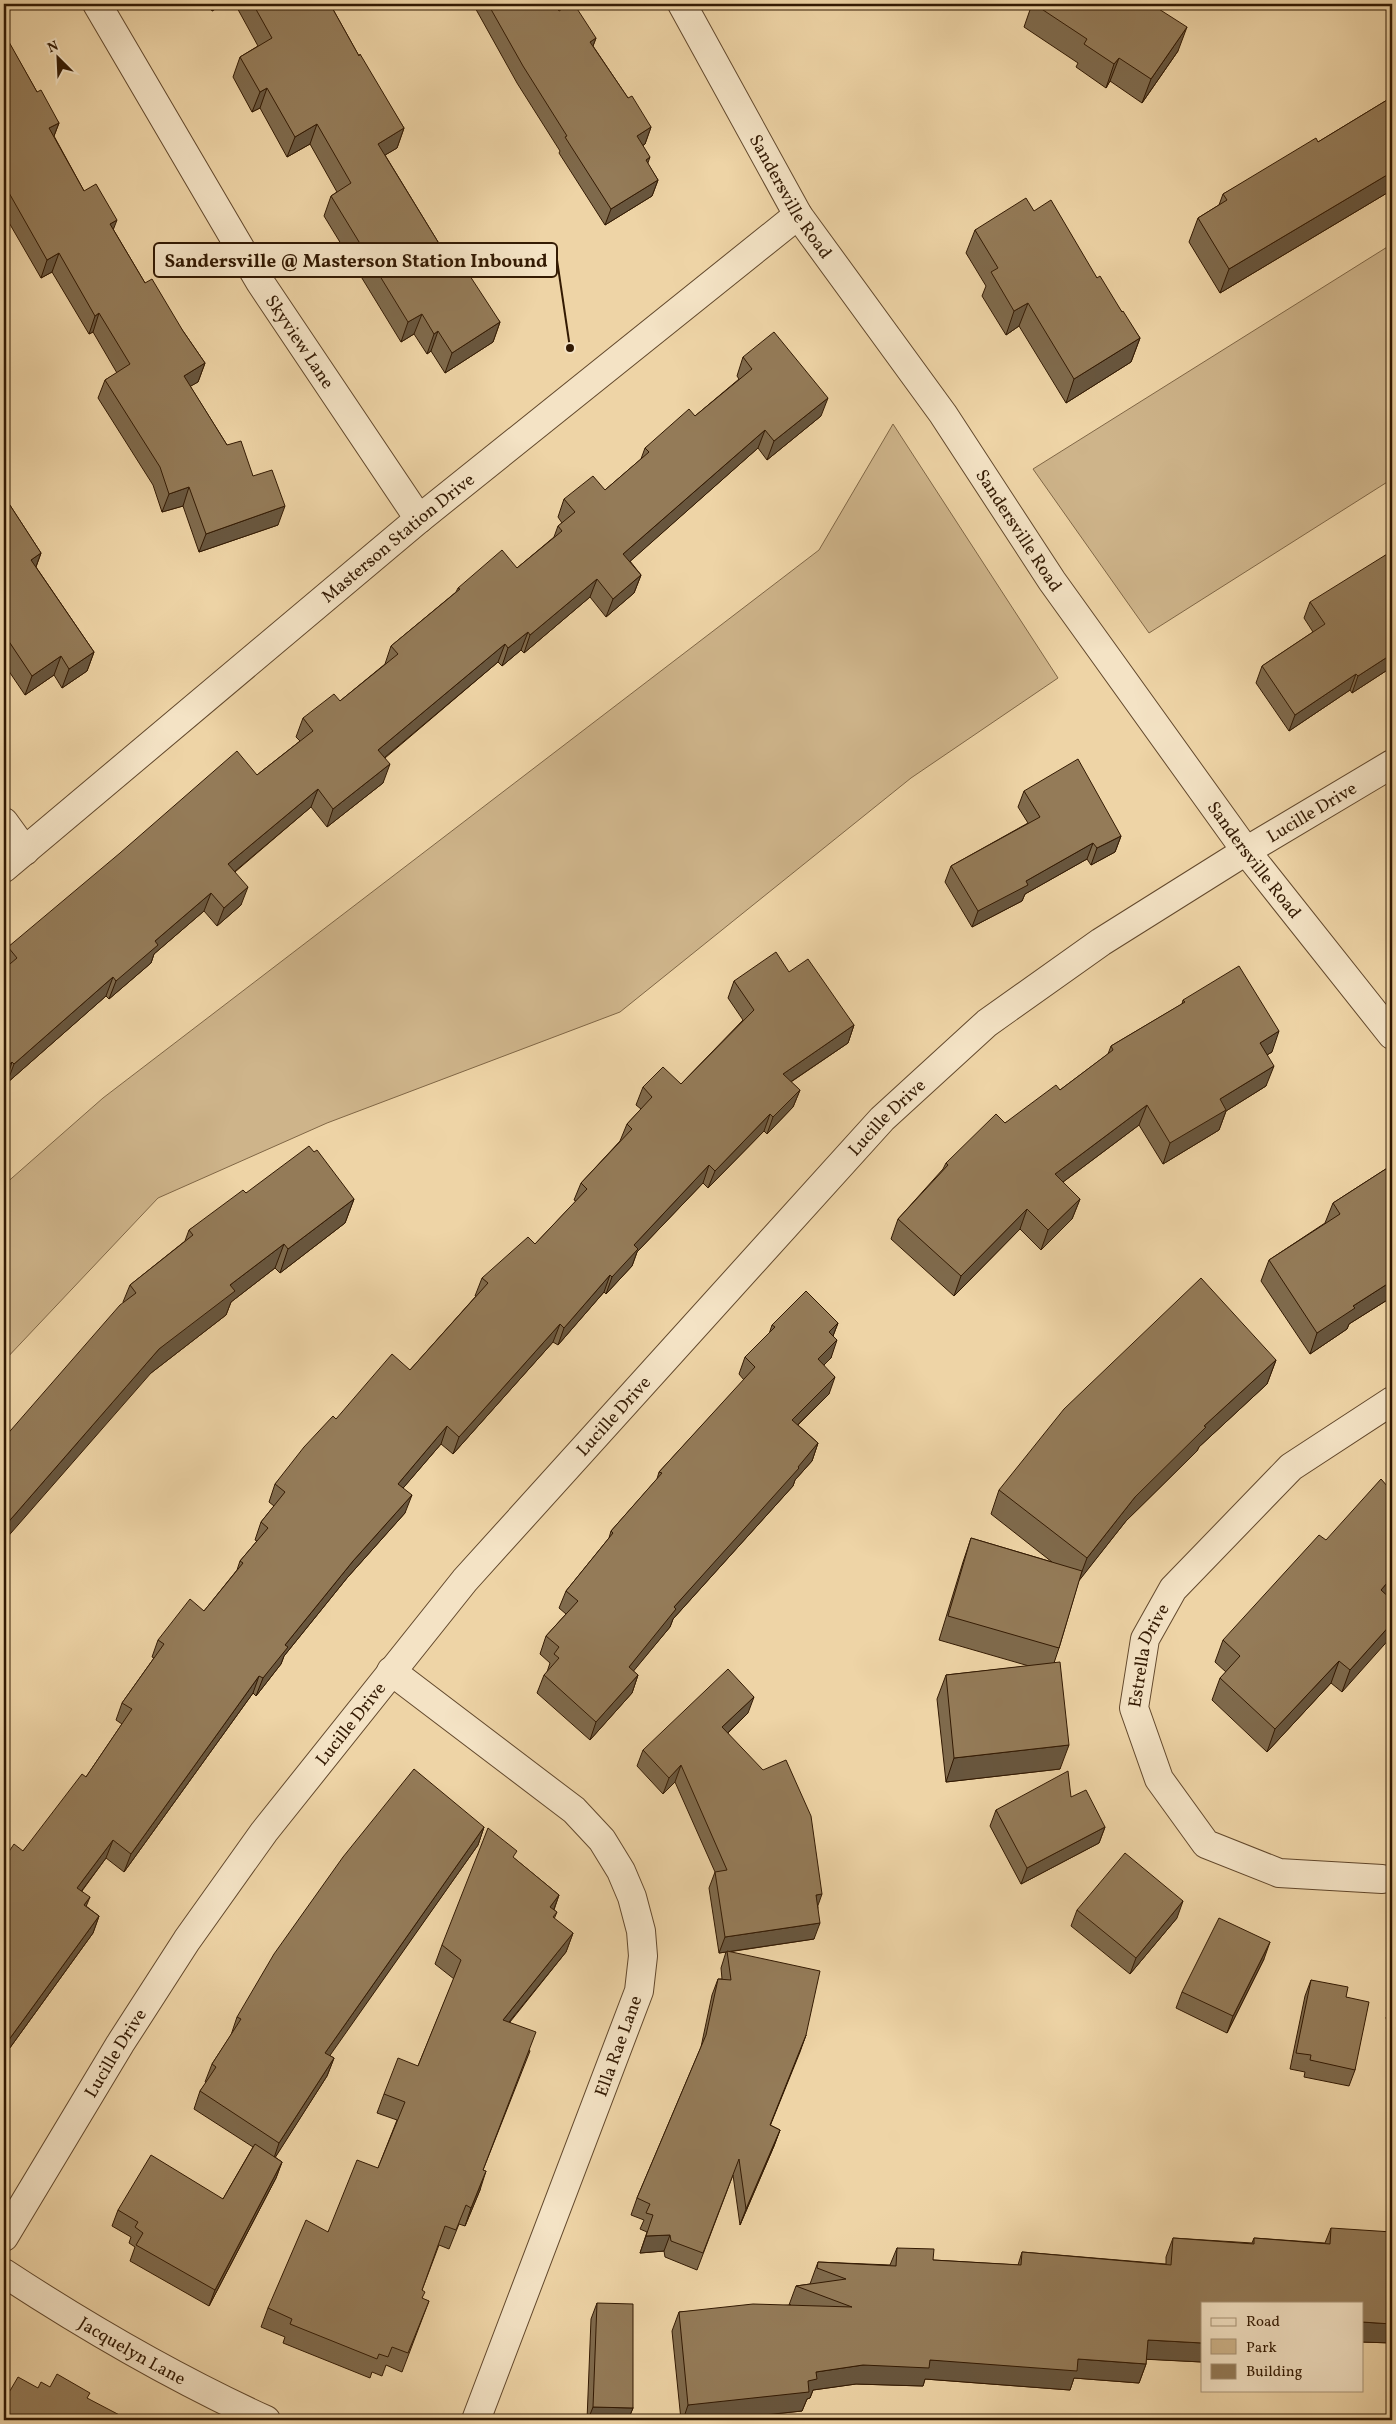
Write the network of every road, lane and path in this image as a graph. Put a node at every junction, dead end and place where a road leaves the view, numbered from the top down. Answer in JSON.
{"nodes":[{"id":1,"x":97,"y":4,"type":"edge"},
{"id":2,"x":682,"y":4,"type":"edge"},
{"id":3,"x":798,"y":215,"type":"junction"},
{"id":4,"x":419,"y":519,"type":"junction"},
{"id":5,"x":1392,"y":764,"type":"edge"},
{"id":6,"x":4,"y":822,"type":"edge"},
{"id":7,"x":25,"y":850,"type":"junction"},
{"id":8,"x":1246,"y":851,"type":"junction"},
{"id":9,"x":4,"y":868,"type":"edge"},
{"id":10,"x":1392,"y":1035,"type":"edge"},
{"id":11,"x":1392,"y":1401,"type":"edge"},
{"id":12,"x":392,"y":1670,"type":"junction"},
{"id":13,"x":1382,"y":1879,"type":"dead end"},
{"id":14,"x":4,"y":2237,"type":"edge"},
{"id":15,"x":4,"y":2273,"type":"edge"},
{"id":16,"x":266,"y":2420,"type":"edge"},
{"id":17,"x":476,"y":2420,"type":"edge"}],
"edges":[{"from":1,"to":4,"type":"street","name":"Skyview Lane"},
{"from":2,"to":3,"type":"street","name":"Sandersville Road"},
{"from":3,"to":4,"type":"street","name":"Masterson Station Drive"},
{"from":3,"to":8,"type":"street","name":"Sandersville Road"},
{"from":4,"to":7,"type":"street","name":"Masterson Station Drive"},
{"from":5,"to":8,"type":"street","name":"Lucille Drive"},
{"from":6,"to":7,"type":"street"},
{"from":7,"to":9,"type":"street","name":"Masterson Station Drive"},
{"from":8,"to":10,"type":"street","name":"Sandersville Road"},
{"from":8,"to":12,"type":"street","name":"Lucille Drive"},
{"from":11,"to":13,"type":"street","name":"Estrella Drive"},
{"from":12,"to":14,"type":"street","name":"Lucille Drive"},
{"from":12,"to":17,"type":"street","name":"Ella Rae Lane"},
{"from":15,"to":16,"type":"street","name":"Jacquelyn Lane"}]}
